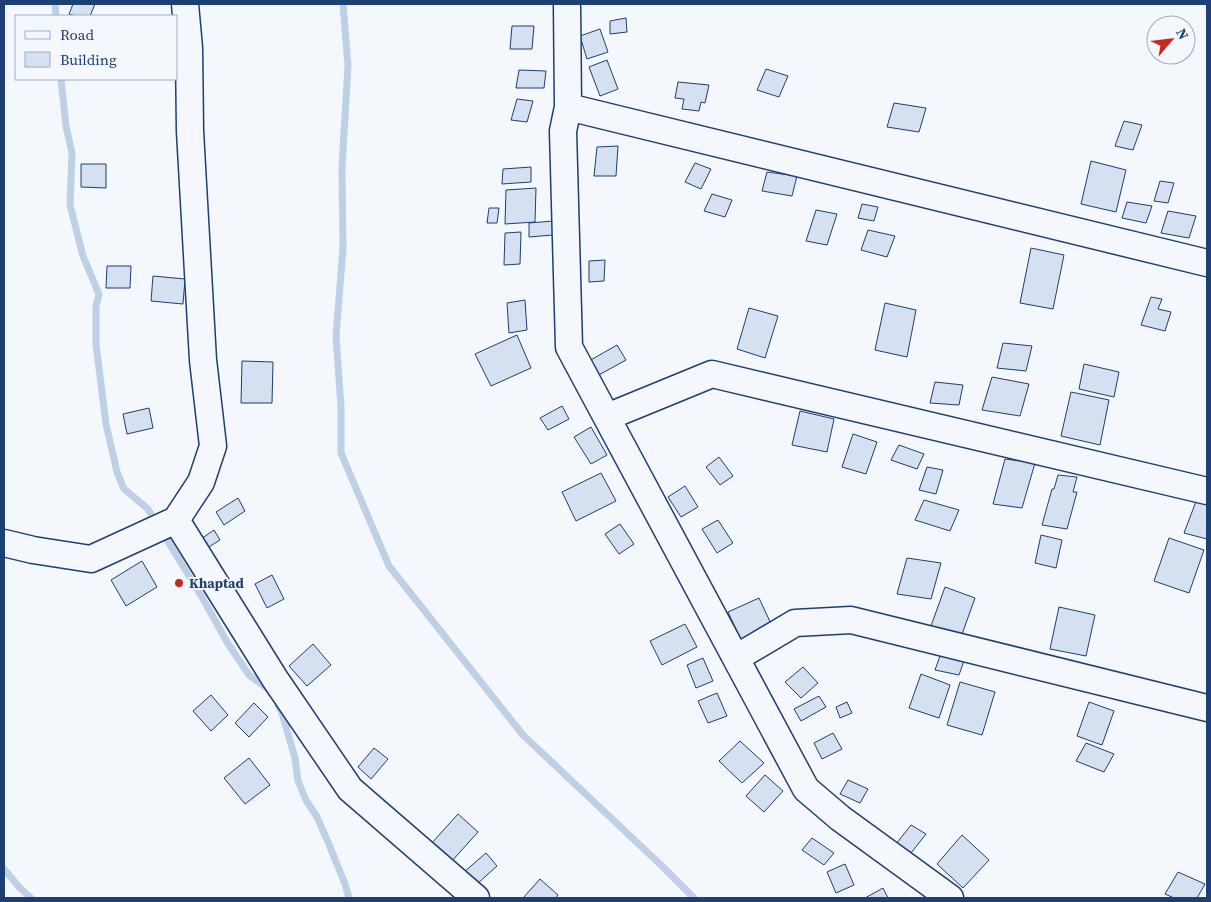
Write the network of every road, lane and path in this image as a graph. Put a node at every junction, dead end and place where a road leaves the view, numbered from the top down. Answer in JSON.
{"nodes":[{"id":1,"x":185,"y":4,"type":"edge"},
{"id":2,"x":567,"y":4,"type":"edge"},
{"id":3,"x":568,"y":107,"type":"junction"},
{"id":4,"x":1207,"y":263,"type":"edge"},
{"id":5,"x":607,"y":417,"type":"junction"},
{"id":6,"x":1207,"y":491,"type":"edge"},
{"id":7,"x":171,"y":522,"type":"junction"},
{"id":8,"x":4,"y":542,"type":"edge"},
{"id":9,"x":736,"y":658,"type":"junction"},
{"id":10,"x":1207,"y":708,"type":"edge"},
{"id":11,"x":476,"y":898,"type":"edge"},
{"id":12,"x":950,"y":898,"type":"edge"}],
"edges":[{"from":1,"to":7,"type":"street"},
{"from":2,"to":3,"type":"street"},
{"from":3,"to":4,"type":"street"},
{"from":3,"to":5,"type":"street"},
{"from":5,"to":6,"type":"street"},
{"from":5,"to":9,"type":"street"},
{"from":7,"to":8,"type":"street"},
{"from":7,"to":11,"type":"street"},
{"from":9,"to":10,"type":"street"},
{"from":9,"to":12,"type":"street"}]}
